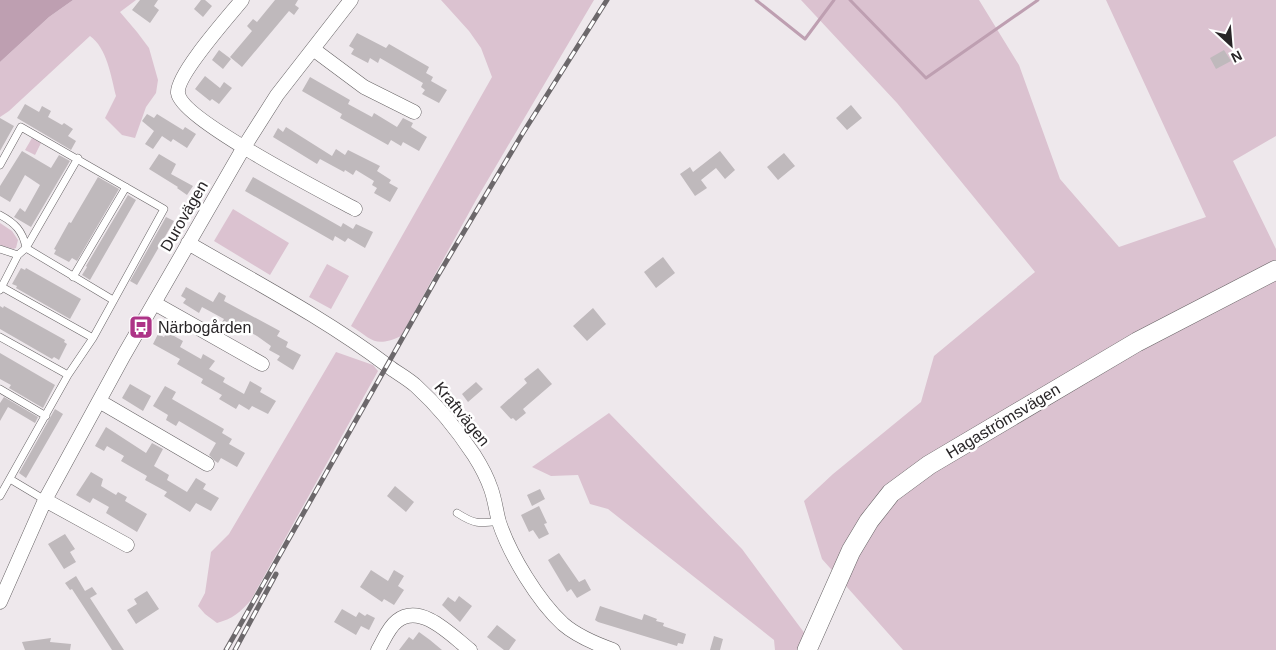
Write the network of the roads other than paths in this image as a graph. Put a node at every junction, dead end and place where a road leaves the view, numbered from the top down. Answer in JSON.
{"nodes":[{"id":1,"x":242,"y":0,"type":"edge"},
{"id":2,"x":351,"y":0,"type":"edge"},
{"id":3,"x":313,"y":48,"type":"junction"},
{"id":4,"x":414,"y":112,"type":"dead end"},
{"id":5,"x":244,"y":147,"type":"junction"},
{"id":6,"x":78,"y":158,"type":"junction"},
{"id":7,"x":0,"y":165,"type":"edge"},
{"id":8,"x":126,"y":187,"type":"junction"},
{"id":9,"x":355,"y":209,"type":"dead end"},
{"id":10,"x":0,"y":215,"type":"edge"},
{"id":11,"x":188,"y":243,"type":"junction"},
{"id":12,"x":26,"y":248,"type":"junction"},
{"id":13,"x":0,"y":249,"type":"edge"},
{"id":14,"x":18,"y":255,"type":"junction"},
{"id":15,"x":1276,"y":270,"type":"edge"},
{"id":16,"x":73,"y":277,"type":"junction"},
{"id":17,"x":1,"y":288,"type":"edge"},
{"id":18,"x":113,"y":300,"type":"junction"},
{"id":19,"x":154,"y":303,"type":"junction"},
{"id":20,"x":0,"y":337,"type":"edge"},
{"id":21,"x":93,"y":338,"type":"junction"},
{"id":22,"x":262,"y":364,"type":"dead end"},
{"id":23,"x":68,"y":375,"type":"junction"},
{"id":24,"x":0,"y":389,"type":"edge"},
{"id":25,"x":99,"y":401,"type":"junction"},
{"id":26,"x":46,"y":416,"type":"junction"},
{"id":27,"x":207,"y":464,"type":"dead end"},
{"id":28,"x":10,"y":480,"type":"junction"},
{"id":29,"x":0,"y":496,"type":"edge"},
{"id":30,"x":45,"y":500,"type":"junction"},
{"id":31,"x":457,"y":513,"type":"dead end"},
{"id":32,"x":499,"y":521,"type":"junction"},
{"id":33,"x":128,"y":545,"type":"dead end"},
{"id":34,"x":0,"y":602,"type":"edge"},
{"id":35,"x":378,"y":650,"type":"edge"},
{"id":36,"x":470,"y":650,"type":"edge"},
{"id":37,"x":613,"y":650,"type":"edge"},
{"id":38,"x":807,"y":650,"type":"edge"}],
"edges":[{"from":1,"to":5,"type":"street"},
{"from":2,"to":3,"type":"street","name":"Durovägen"},
{"from":3,"to":4,"type":"street"},
{"from":3,"to":5,"type":"street","name":"Durovägen"},
{"from":5,"to":9,"type":"street"},
{"from":5,"to":11,"type":"street","name":"Durovägen"},
{"from":6,"to":7,"type":"lane"},
{"from":6,"to":8,"type":"lane"},
{"from":6,"to":12,"type":"lane"},
{"from":8,"to":16,"type":"lane"},
{"from":8,"to":18,"type":"lane"},
{"from":10,"to":12,"type":"lane"},
{"from":11,"to":19,"type":"street","name":"Durovägen"},
{"from":11,"to":32,"type":"street","name":"Kraftvägen"},
{"from":12,"to":14,"type":"lane"},
{"from":12,"to":16,"type":"lane"},
{"from":13,"to":14,"type":"lane"},
{"from":14,"to":17,"type":"lane"},
{"from":15,"to":38,"type":"street","name":"Hagaströmsvägen"},
{"from":16,"to":18,"type":"lane"},
{"from":17,"to":21,"type":"lane"},
{"from":18,"to":21,"type":"lane"},
{"from":19,"to":22,"type":"street"},
{"from":19,"to":25,"type":"street","name":"Durovägen"},
{"from":20,"to":23,"type":"lane"},
{"from":21,"to":23,"type":"lane"},
{"from":23,"to":26,"type":"lane"},
{"from":24,"to":26,"type":"lane"},
{"from":25,"to":27,"type":"street"},
{"from":25,"to":30,"type":"street","name":"Durovägen"},
{"from":26,"to":28,"type":"lane"},
{"from":28,"to":29,"type":"lane"},
{"from":28,"to":30,"type":"lane"},
{"from":30,"to":33,"type":"street"},
{"from":30,"to":34,"type":"street","name":"Durovägen"},
{"from":31,"to":32,"type":"lane"},
{"from":32,"to":37,"type":"street","name":"Kraftvägen"},
{"from":35,"to":36,"type":"street"}]}
